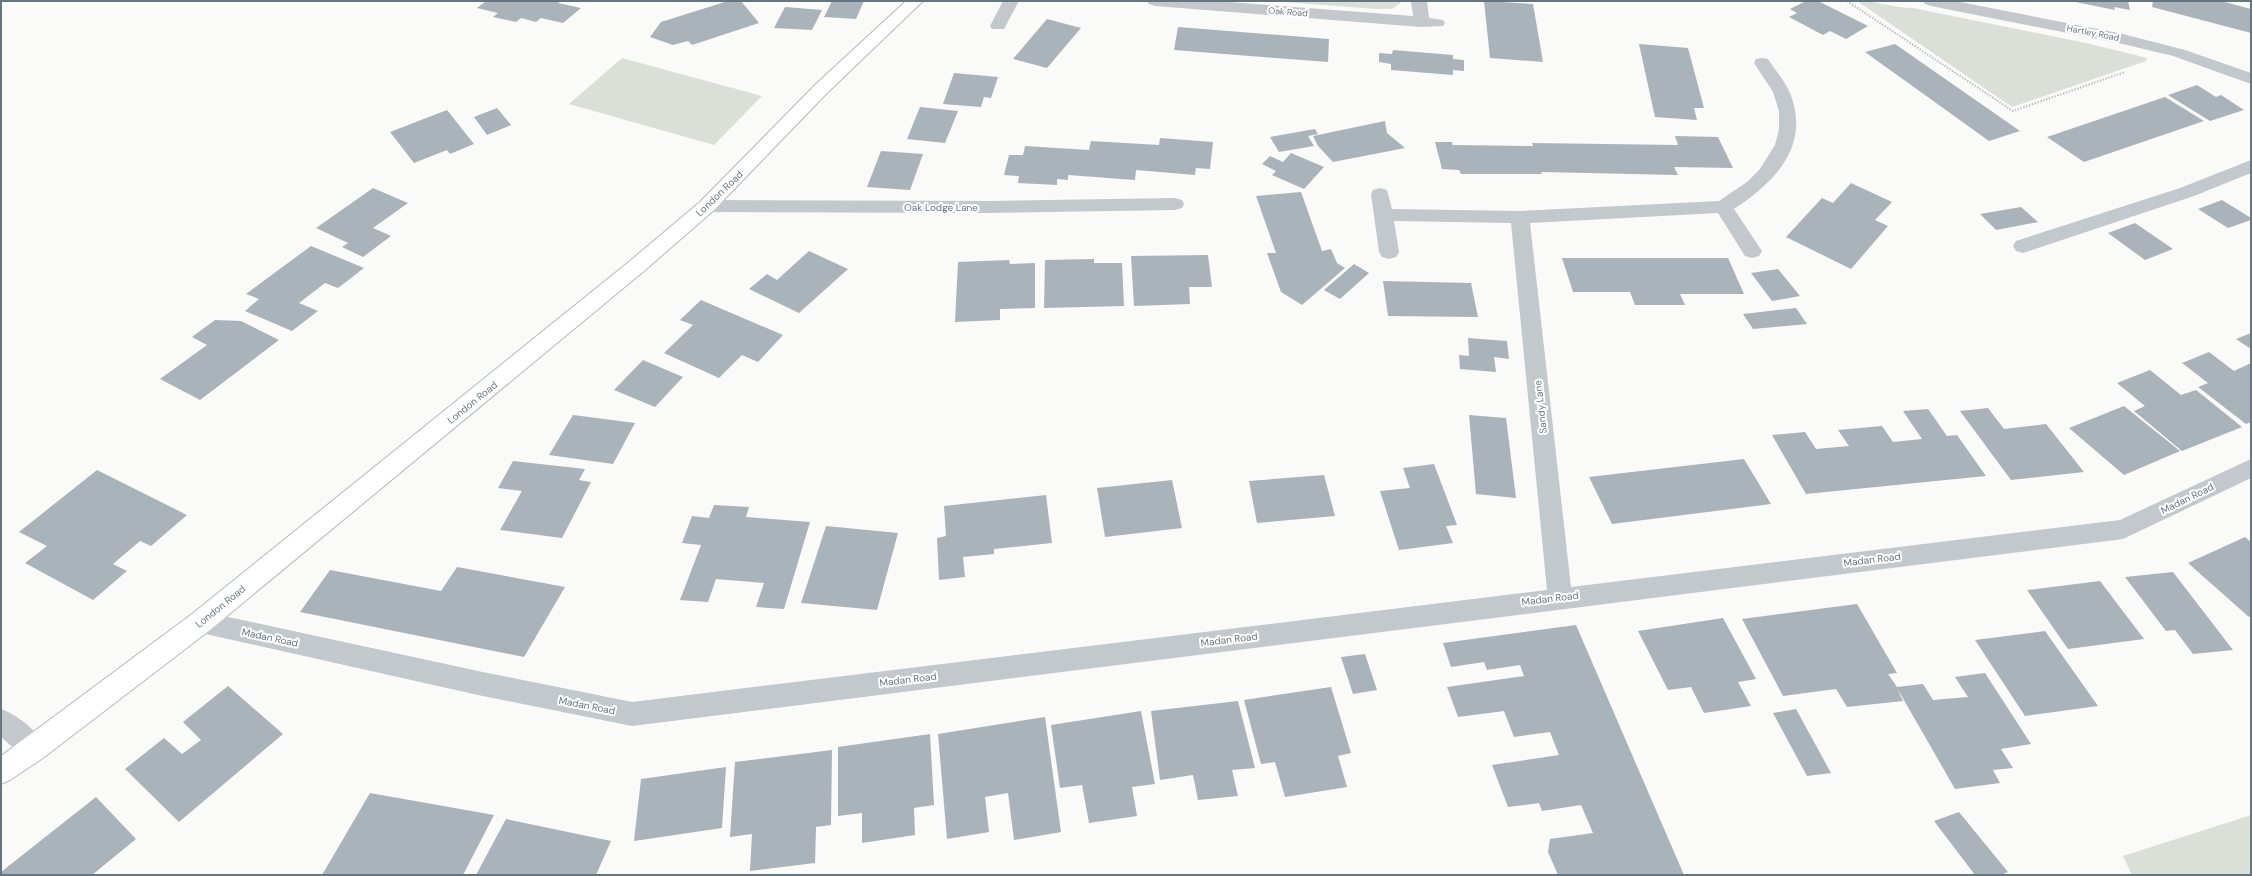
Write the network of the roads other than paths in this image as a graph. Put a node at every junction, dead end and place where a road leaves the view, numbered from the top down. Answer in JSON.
{"nodes":[{"id":1,"x":916,"y":1,"type":"edge"},
{"id":2,"x":1011,"y":1,"type":"edge"},
{"id":3,"x":1155,"y":1,"type":"edge"},
{"id":4,"x":1419,"y":1,"type":"edge"},
{"id":5,"x":1931,"y":1,"type":"edge"},
{"id":6,"x":1421,"y":22,"type":"junction"},
{"id":7,"x":1437,"y":24,"type":"dead end"},
{"id":8,"x":998,"y":26,"type":"dead end"},
{"id":9,"x":1762,"y":63,"type":"dead end"},
{"id":10,"x":2251,"y":79,"type":"edge"},
{"id":11,"x":2251,"y":166,"type":"edge"},
{"id":12,"x":1380,"y":194,"type":"dead end"},
{"id":13,"x":1176,"y":204,"type":"dead end"},
{"id":14,"x":707,"y":206,"type":"junction"},
{"id":15,"x":1723,"y":207,"type":"junction"},
{"id":16,"x":1384,"y":215,"type":"junction"},
{"id":17,"x":1520,"y":217,"type":"junction"},
{"id":18,"x":2024,"y":246,"type":"dead end"},
{"id":19,"x":1752,"y":251,"type":"dead end"},
{"id":20,"x":1389,"y":252,"type":"dead end"},
{"id":21,"x":2251,"y":468,"type":"edge"},
{"id":22,"x":1560,"y":597,"type":"junction"},
{"id":23,"x":201,"y":622,"type":"junction"},
{"id":24,"x":1,"y":721,"type":"edge"},
{"id":25,"x":34,"y":749,"type":"junction"},
{"id":26,"x":1,"y":771,"type":"edge"}],
"edges":[{"from":1,"to":14,"type":"street","name":"London Road"},
{"from":2,"to":8,"type":"street"},
{"from":3,"to":6,"type":"street","name":"Oak Road"},
{"from":4,"to":6,"type":"street"},
{"from":5,"to":10,"type":"street","name":"Hartley Road"},
{"from":6,"to":7,"type":"street","name":"Oak Road"},
{"from":9,"to":15,"type":"street"},
{"from":11,"to":18,"type":"street"},
{"from":12,"to":16,"type":"street"},
{"from":13,"to":14,"type":"street","name":"Oak Lodge Lane"},
{"from":14,"to":23,"type":"street","name":"London Road"},
{"from":15,"to":17,"type":"street"},
{"from":15,"to":19,"type":"street"},
{"from":16,"to":17,"type":"street"},
{"from":16,"to":20,"type":"street"},
{"from":17,"to":22,"type":"street","name":"Sandy Lane"},
{"from":21,"to":22,"type":"street","name":"Madan Road"},
{"from":22,"to":23,"type":"street","name":"Madan Road"},
{"from":23,"to":25,"type":"street","name":"London Road"},
{"from":24,"to":25,"type":"street"},
{"from":25,"to":26,"type":"street","name":"London Road"}]}
